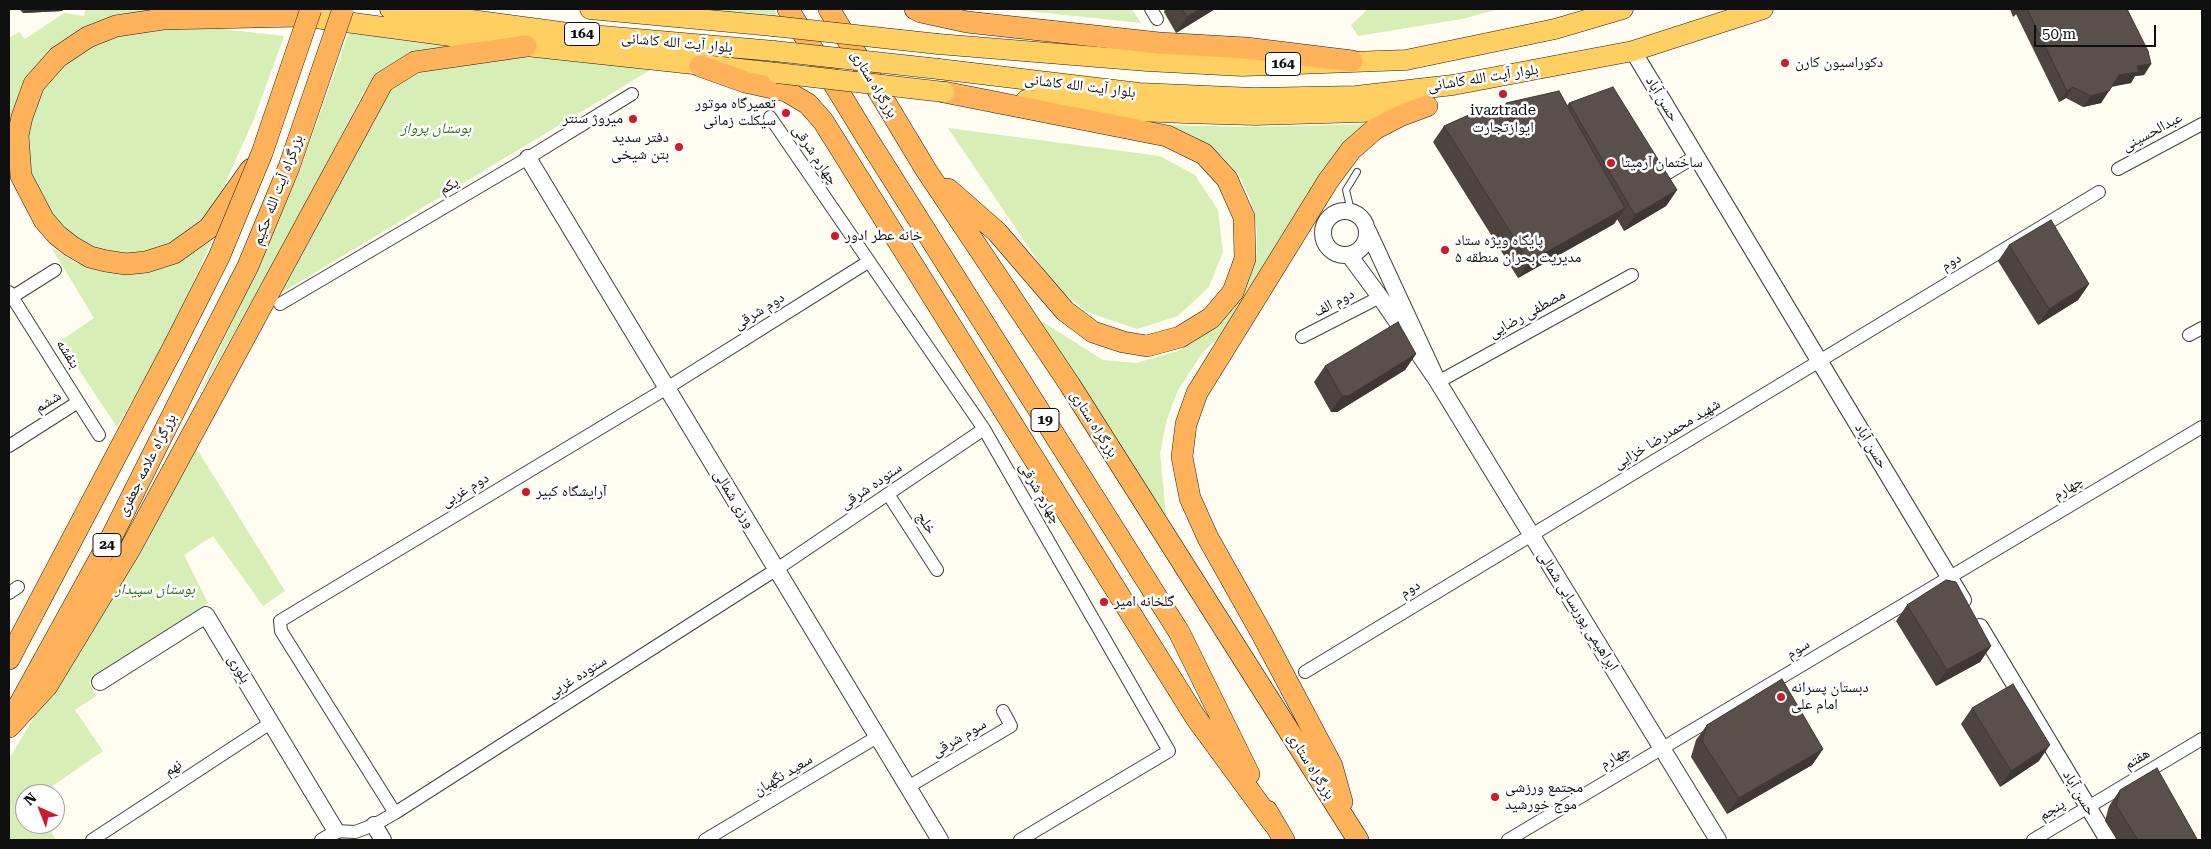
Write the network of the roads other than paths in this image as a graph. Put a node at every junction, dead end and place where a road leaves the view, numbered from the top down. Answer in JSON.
{"nodes":[{"id":1,"x":249,"y":9,"type":"edge"},
{"id":2,"x":343,"y":9,"type":"edge"},
{"id":3,"x":390,"y":9,"type":"edge"},
{"id":4,"x":590,"y":9,"type":"edge"},
{"id":5,"x":788,"y":9,"type":"edge"},
{"id":6,"x":829,"y":9,"type":"edge"},
{"id":7,"x":915,"y":9,"type":"edge"},
{"id":8,"x":1623,"y":9,"type":"edge"},
{"id":9,"x":1763,"y":9,"type":"edge"},
{"id":10,"x":306,"y":13,"type":"edge"},
{"id":11,"x":526,"y":46,"type":"junction"},
{"id":12,"x":1633,"y":51,"type":"junction"},
{"id":13,"x":1352,"y":61,"type":"junction"},
{"id":14,"x":700,"y":66,"type":"junction"},
{"id":15,"x":1453,"y":85,"type":"junction"},
{"id":16,"x":944,"y":92,"type":"junction"},
{"id":17,"x":632,"y":94,"type":"dead end"},
{"id":18,"x":1427,"y":106,"type":"junction"},
{"id":19,"x":770,"y":117,"type":"dead end"},
{"id":20,"x":2202,"y":124,"type":"edge"},
{"id":21,"x":262,"y":153,"type":"junction"},
{"id":22,"x":1696,"y":156,"type":"junction"},
{"id":23,"x":528,"y":158,"type":"junction"},
{"id":24,"x":2118,"y":169,"type":"dead end"},
{"id":25,"x":926,"y":170,"type":"junction"},
{"id":26,"x":1357,"y":172,"type":"dead end"},
{"id":27,"x":1653,"y":182,"type":"edge"},
{"id":28,"x":2099,"y":192,"type":"dead end"},
{"id":29,"x":1351,"y":211,"type":"junction"},
{"id":30,"x":1368,"y":231,"type":"junction"},
{"id":31,"x":1349,"y":255,"type":"junction"},
{"id":32,"x":868,"y":262,"type":"junction"},
{"id":33,"x":55,"y":270,"type":"dead end"},
{"id":34,"x":1632,"y":275,"type":"dead end"},
{"id":35,"x":10,"y":296,"type":"edge"},
{"id":36,"x":1380,"y":297,"type":"junction"},
{"id":37,"x":280,"y":304,"type":"dead end"},
{"id":38,"x":2202,"y":328,"type":"edge"},
{"id":39,"x":2188,"y":335,"type":"dead end"},
{"id":40,"x":1302,"y":337,"type":"dead end"},
{"id":41,"x":174,"y":346,"type":"joint"},
{"id":42,"x":1819,"y":361,"type":"junction"},
{"id":43,"x":198,"y":364,"type":"joint"},
{"id":44,"x":1438,"y":382,"type":"junction"},
{"id":45,"x":667,"y":388,"type":"junction"},
{"id":46,"x":78,"y":402,"type":"junction"},
{"id":47,"x":2202,"y":427,"type":"edge"},
{"id":48,"x":984,"y":429,"type":"junction"},
{"id":49,"x":99,"y":435,"type":"dead end"},
{"id":50,"x":9,"y":446,"type":"edge"},
{"id":51,"x":888,"y":494,"type":"junction"},
{"id":52,"x":1531,"y":535,"type":"junction"},
{"id":53,"x":777,"y":569,"type":"junction"},
{"id":54,"x":937,"y":570,"type":"dead end"},
{"id":55,"x":1950,"y":577,"type":"junction"},
{"id":56,"x":9,"y":658,"type":"edge"},
{"id":57,"x":1305,"y":672,"type":"dead end"},
{"id":58,"x":100,"y":682,"type":"dead end"},
{"id":59,"x":1003,"y":711,"type":"dead end"},
{"id":60,"x":272,"y":722,"type":"junction"},
{"id":61,"x":9,"y":723,"type":"edge"},
{"id":62,"x":9,"y":727,"type":"edge"},
{"id":63,"x":878,"y":737,"type":"junction"},
{"id":64,"x":2202,"y":739,"type":"edge"},
{"id":65,"x":1662,"y":748,"type":"junction"},
{"id":66,"x":908,"y":787,"type":"junction"},
{"id":67,"x":2088,"y":807,"type":"junction"},
{"id":68,"x":395,"y":813,"type":"junction"},
{"id":69,"x":1347,"y":822,"type":"junction"},
{"id":70,"x":374,"y":825,"type":"junction"},
{"id":71,"x":336,"y":831,"type":"junction"},
{"id":72,"x":1278,"y":832,"type":"edge"},
{"id":73,"x":352,"y":836,"type":"edge"},
{"id":74,"x":92,"y":840,"type":"edge"},
{"id":75,"x":321,"y":840,"type":"edge"},
{"id":76,"x":383,"y":840,"type":"edge"},
{"id":77,"x":705,"y":840,"type":"edge"},
{"id":78,"x":940,"y":840,"type":"edge"},
{"id":79,"x":1020,"y":840,"type":"edge"},
{"id":80,"x":1358,"y":840,"type":"edge"},
{"id":81,"x":1508,"y":840,"type":"edge"},
{"id":82,"x":1718,"y":840,"type":"edge"},
{"id":83,"x":2033,"y":840,"type":"edge"},
{"id":84,"x":2108,"y":840,"type":"edge"}],
"edges":[{"from":1,"to":10,"type":"main road"},
{"from":2,"to":43,"type":"highway","name":"بزرگراه آیت الله حکیم","number":"24","bridge":true},
{"from":3,"to":15,"type":"main road","name":"بلوار آیت الله کاشانی","number":"164","bridge":true},
{"from":4,"to":13,"type":"main road","name":"بلوار آیت الله کاشانی","number":"164","bridge":true},
{"from":5,"to":72,"type":"highway","number":"19"},
{"from":6,"to":25,"type":"highway","name":"بزرگراه ستاری","number":"19"},
{"from":7,"to":13,"type":"highway"},
{"from":8,"to":13,"type":"main road","name":"بلوار آیت الله کاشانی","number":"164"},
{"from":9,"to":12,"type":"main road","name":"بلوار آیت الله کاشانی","number":"164"},
{"from":10,"to":11,"type":"main road"},
{"from":10,"to":21,"type":"highway","name":"بزرگراه آیت الله حکیم","number":"24","bridge":true},
{"from":10,"to":21,"type":"highway","bridge":true},
{"from":11,"to":14,"type":"main road"},
{"from":11,"to":62,"type":"highway"},
{"from":12,"to":15,"type":"main road","name":"بلوار آیت الله کاشانی","number":"164"},
{"from":12,"to":22,"type":"street","name":"حسن آباد"},
{"from":14,"to":16,"type":"main road","bridge":true},
{"from":14,"to":72,"type":"highway"},
{"from":15,"to":18,"type":"main road"},
{"from":16,"to":18,"type":"main road"},
{"from":16,"to":25,"type":"highway"},
{"from":17,"to":23,"type":"street","name":"یکم"},
{"from":18,"to":69,"type":"highway"},
{"from":19,"to":32,"type":"street","name":"چهارم شرقی"},
{"from":20,"to":24,"type":"street","name":"عبدالحسینی"},
{"from":21,"to":41,"type":"highway","name":"بزرگراه آیت الله حکیم","number":"24","bridge":true},
{"from":22,"to":27,"type":"street"},
{"from":22,"to":42,"type":"street","name":"حسن آباد"},
{"from":23,"to":37,"type":"street","name":"یکم"},
{"from":23,"to":45,"type":"street","name":"ورزی شمالی"},
{"from":25,"to":69,"type":"highway","name":"بزرگراه ستاری","number":"19"},
{"from":26,"to":29,"type":"lane"},
{"from":28,"to":42,"type":"street","name":"دوم"},
{"from":29,"to":30,"type":"street"},
{"from":29,"to":31,"type":"street"},
{"from":30,"to":31,"type":"street"},
{"from":30,"to":44,"type":"street","name":"ابراهیمی پوربسابی شمالی"},
{"from":31,"to":36,"type":"street","name":"ابراهیمی پوربسابی شمالی"},
{"from":32,"to":45,"type":"street","name":"دوم شرقی"},
{"from":32,"to":48,"type":"street","name":"چهارم شرقی"},
{"from":33,"to":35,"type":"street"},
{"from":34,"to":44,"type":"street","name":"مصطفی رضایی"},
{"from":35,"to":46,"type":"street","name":"بنفشه"},
{"from":36,"to":40,"type":"street","name":"دوم الف"},
{"from":36,"to":44,"type":"street","name":"ابراهیمی پوربسابی شمالی"},
{"from":38,"to":39,"type":"street"},
{"from":41,"to":56,"type":"highway","name":"بزرگراه علامه جعفری","number":"24"},
{"from":42,"to":52,"type":"street","name":"شهید محمدرضا خزایی"},
{"from":42,"to":55,"type":"street","name":"حسن آباد"},
{"from":43,"to":61,"type":"highway","name":"بزرگراه علامه جعفری","number":"24"},
{"from":44,"to":52,"type":"street","name":"ابراهیمی پوربسابی شمالی"},
{"from":45,"to":53,"type":"street","name":"ورزی شمالی"},
{"from":45,"to":68,"type":"street","name":"دوم غربی"},
{"from":46,"to":49,"type":"street","name":"بنفشه"},
{"from":46,"to":50,"type":"street","name":"ششم"},
{"from":47,"to":55,"type":"street","name":"چهارم"},
{"from":48,"to":51,"type":"street","name":"ستوده شرقی"},
{"from":48,"to":79,"type":"street","name":"چهارم شرقی"},
{"from":51,"to":53,"type":"street","name":"ستوده شرقی"},
{"from":51,"to":54,"type":"street","name":"خلج"},
{"from":52,"to":57,"type":"street","name":"دوم"},
{"from":52,"to":65,"type":"street","name":"ابراهیمی پوربسابی شمالی"},
{"from":53,"to":63,"type":"street","name":"ورزی شمالی"},
{"from":53,"to":68,"type":"street","name":"ستوده غربی"},
{"from":55,"to":65,"type":"street","name":"سوم"},
{"from":55,"to":67,"type":"street","name":"حسن آباد"},
{"from":58,"to":60,"type":"street","name":"بلوری"},
{"from":59,"to":66,"type":"street","name":"سوم شرقی"},
{"from":60,"to":71,"type":"street","name":"بلوری"},
{"from":60,"to":74,"type":"street","name":"نهم"},
{"from":63,"to":66,"type":"street","name":"ورزی شمالی"},
{"from":63,"to":77,"type":"street","name":"سعید نگهبان"},
{"from":64,"to":67,"type":"street","name":"هفتم"},
{"from":65,"to":81,"type":"street","name":"چهارم"},
{"from":65,"to":82,"type":"street","name":"ابراهیمی پوربسابی شمالی"},
{"from":66,"to":78,"type":"street","name":"ورزی شمالی"},
{"from":67,"to":83,"type":"street","name":"پنجم"},
{"from":67,"to":84,"type":"street","name":"حسن آباد"},
{"from":68,"to":70,"type":"street","name":"ستوده غربی"},
{"from":69,"to":80,"type":"highway","name":"بزرگراه ستاری","number":"19"},
{"from":70,"to":73,"type":"street","name":"ستوده غربی"},
{"from":70,"to":76,"type":"street"},
{"from":71,"to":73,"type":"street"},
{"from":71,"to":75,"type":"street"}]}
